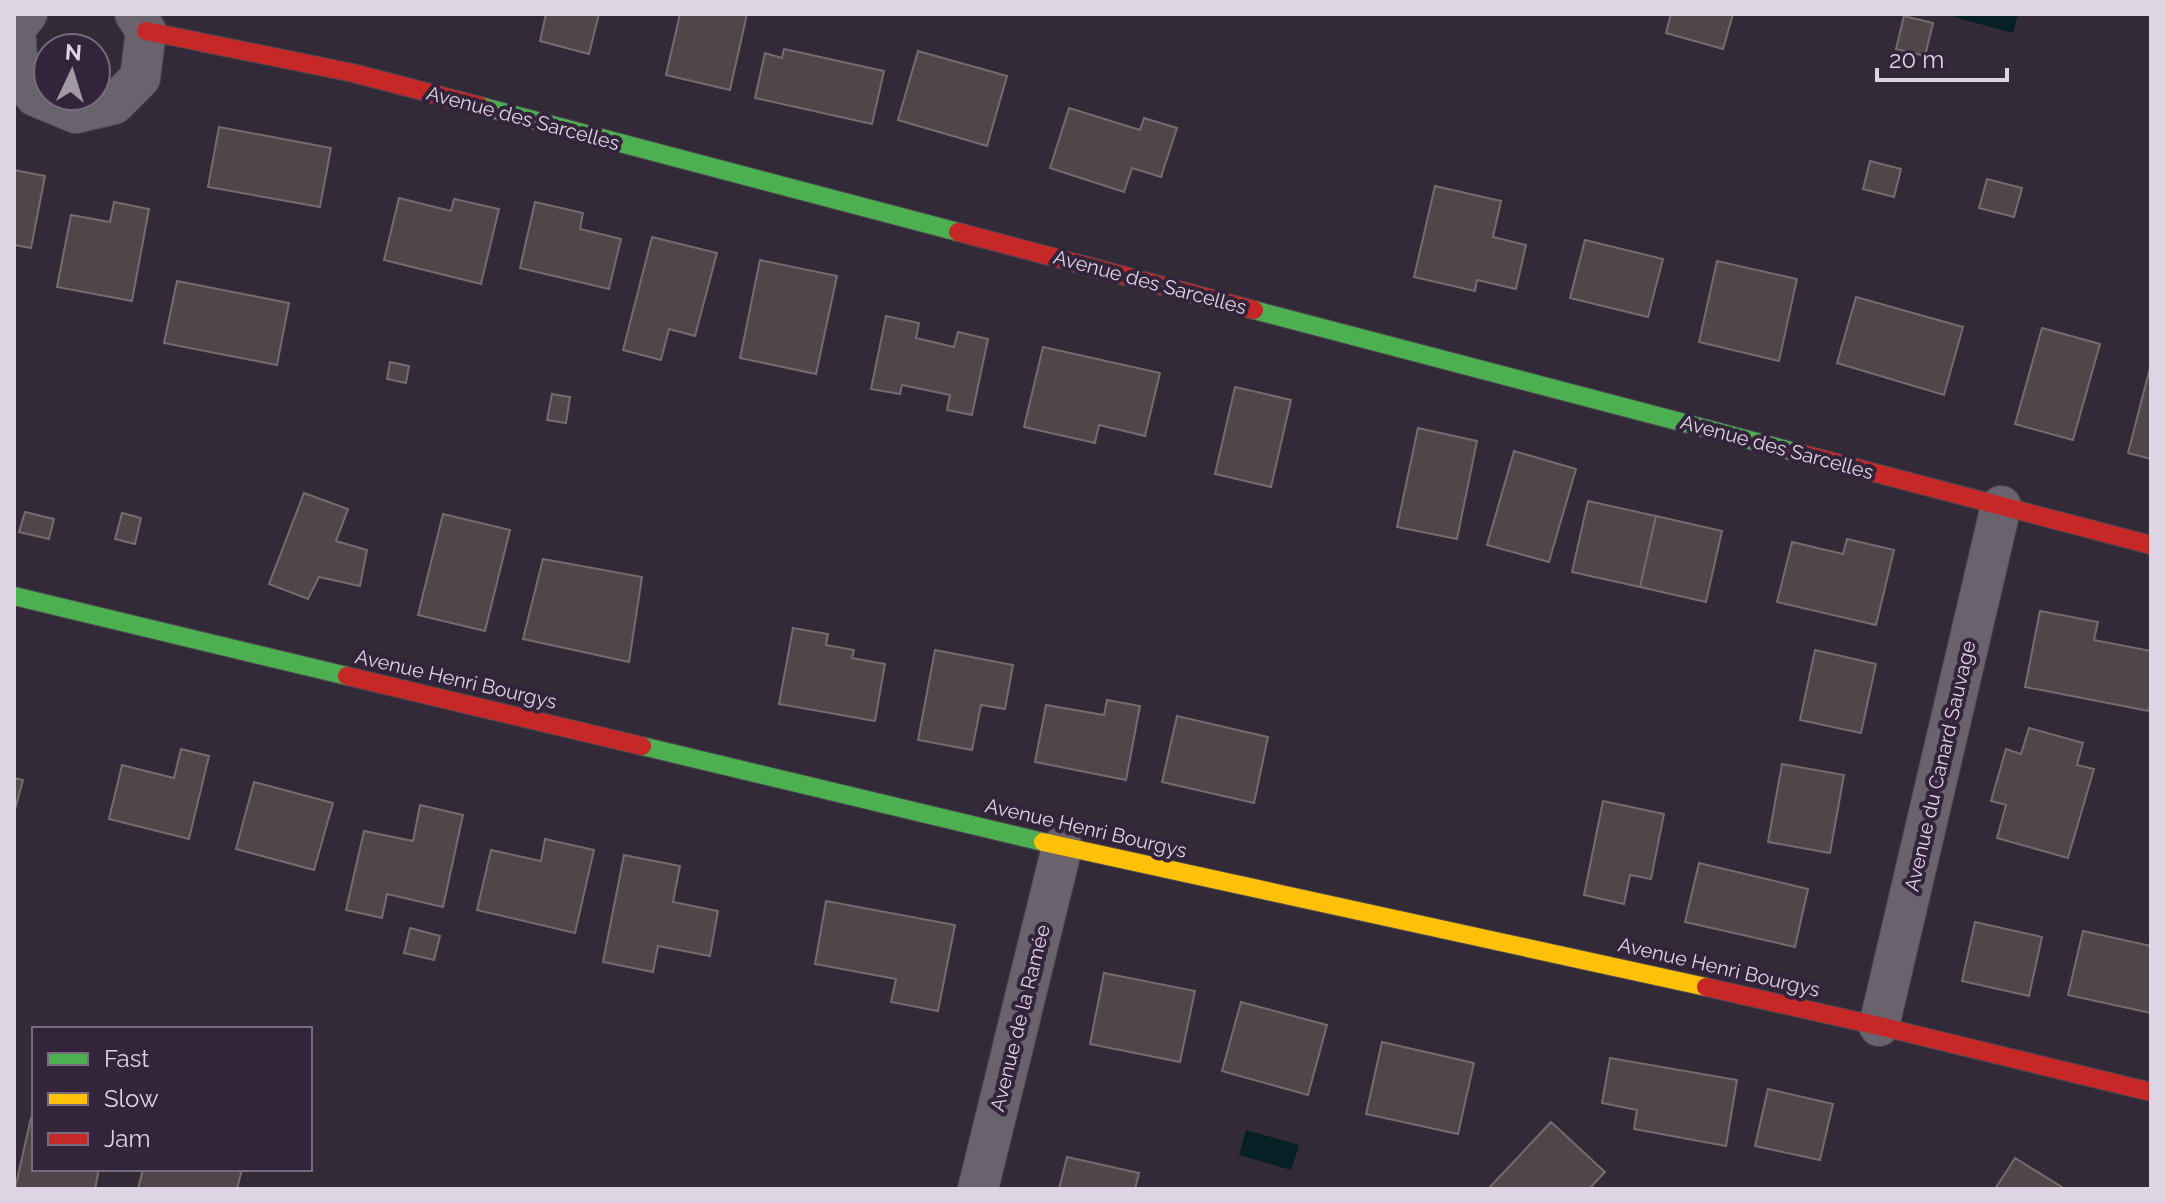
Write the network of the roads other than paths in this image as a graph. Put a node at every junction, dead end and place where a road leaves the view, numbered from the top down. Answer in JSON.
{"nodes":[{"id":1,"x":27,"y":14,"type":"edge"},
{"id":2,"x":140,"y":22,"type":"edge"},
{"id":3,"x":16,"y":71,"type":"edge"},
{"id":4,"x":2001,"y":506,"type":"junction"},
{"id":5,"x":2151,"y":545,"type":"edge"},
{"id":6,"x":14,"y":596,"type":"edge"},
{"id":7,"x":1062,"y":847,"type":"junction"},
{"id":8,"x":1879,"y":1026,"type":"junction"},
{"id":9,"x":2151,"y":1092,"type":"edge"},
{"id":10,"x":978,"y":1189,"type":"edge"}],
"edges":[{"from":1,"to":3,"type":"street"},
{"from":2,"to":3,"type":"street"},
{"from":2,"to":4,"type":"street","name":"Avenue des Sarcelles"},
{"from":4,"to":5,"type":"street","name":"Avenue des Sarcelles"},
{"from":4,"to":8,"type":"street","name":"Avenue du Canard Sauvage"},
{"from":6,"to":7,"type":"street","name":"Avenue Henri Bourgys"},
{"from":7,"to":8,"type":"street","name":"Avenue Henri Bourgys"},
{"from":7,"to":10,"type":"street","name":"Avenue de la Ramée"},
{"from":8,"to":9,"type":"street","name":"Avenue Henri Bourgys"}]}
